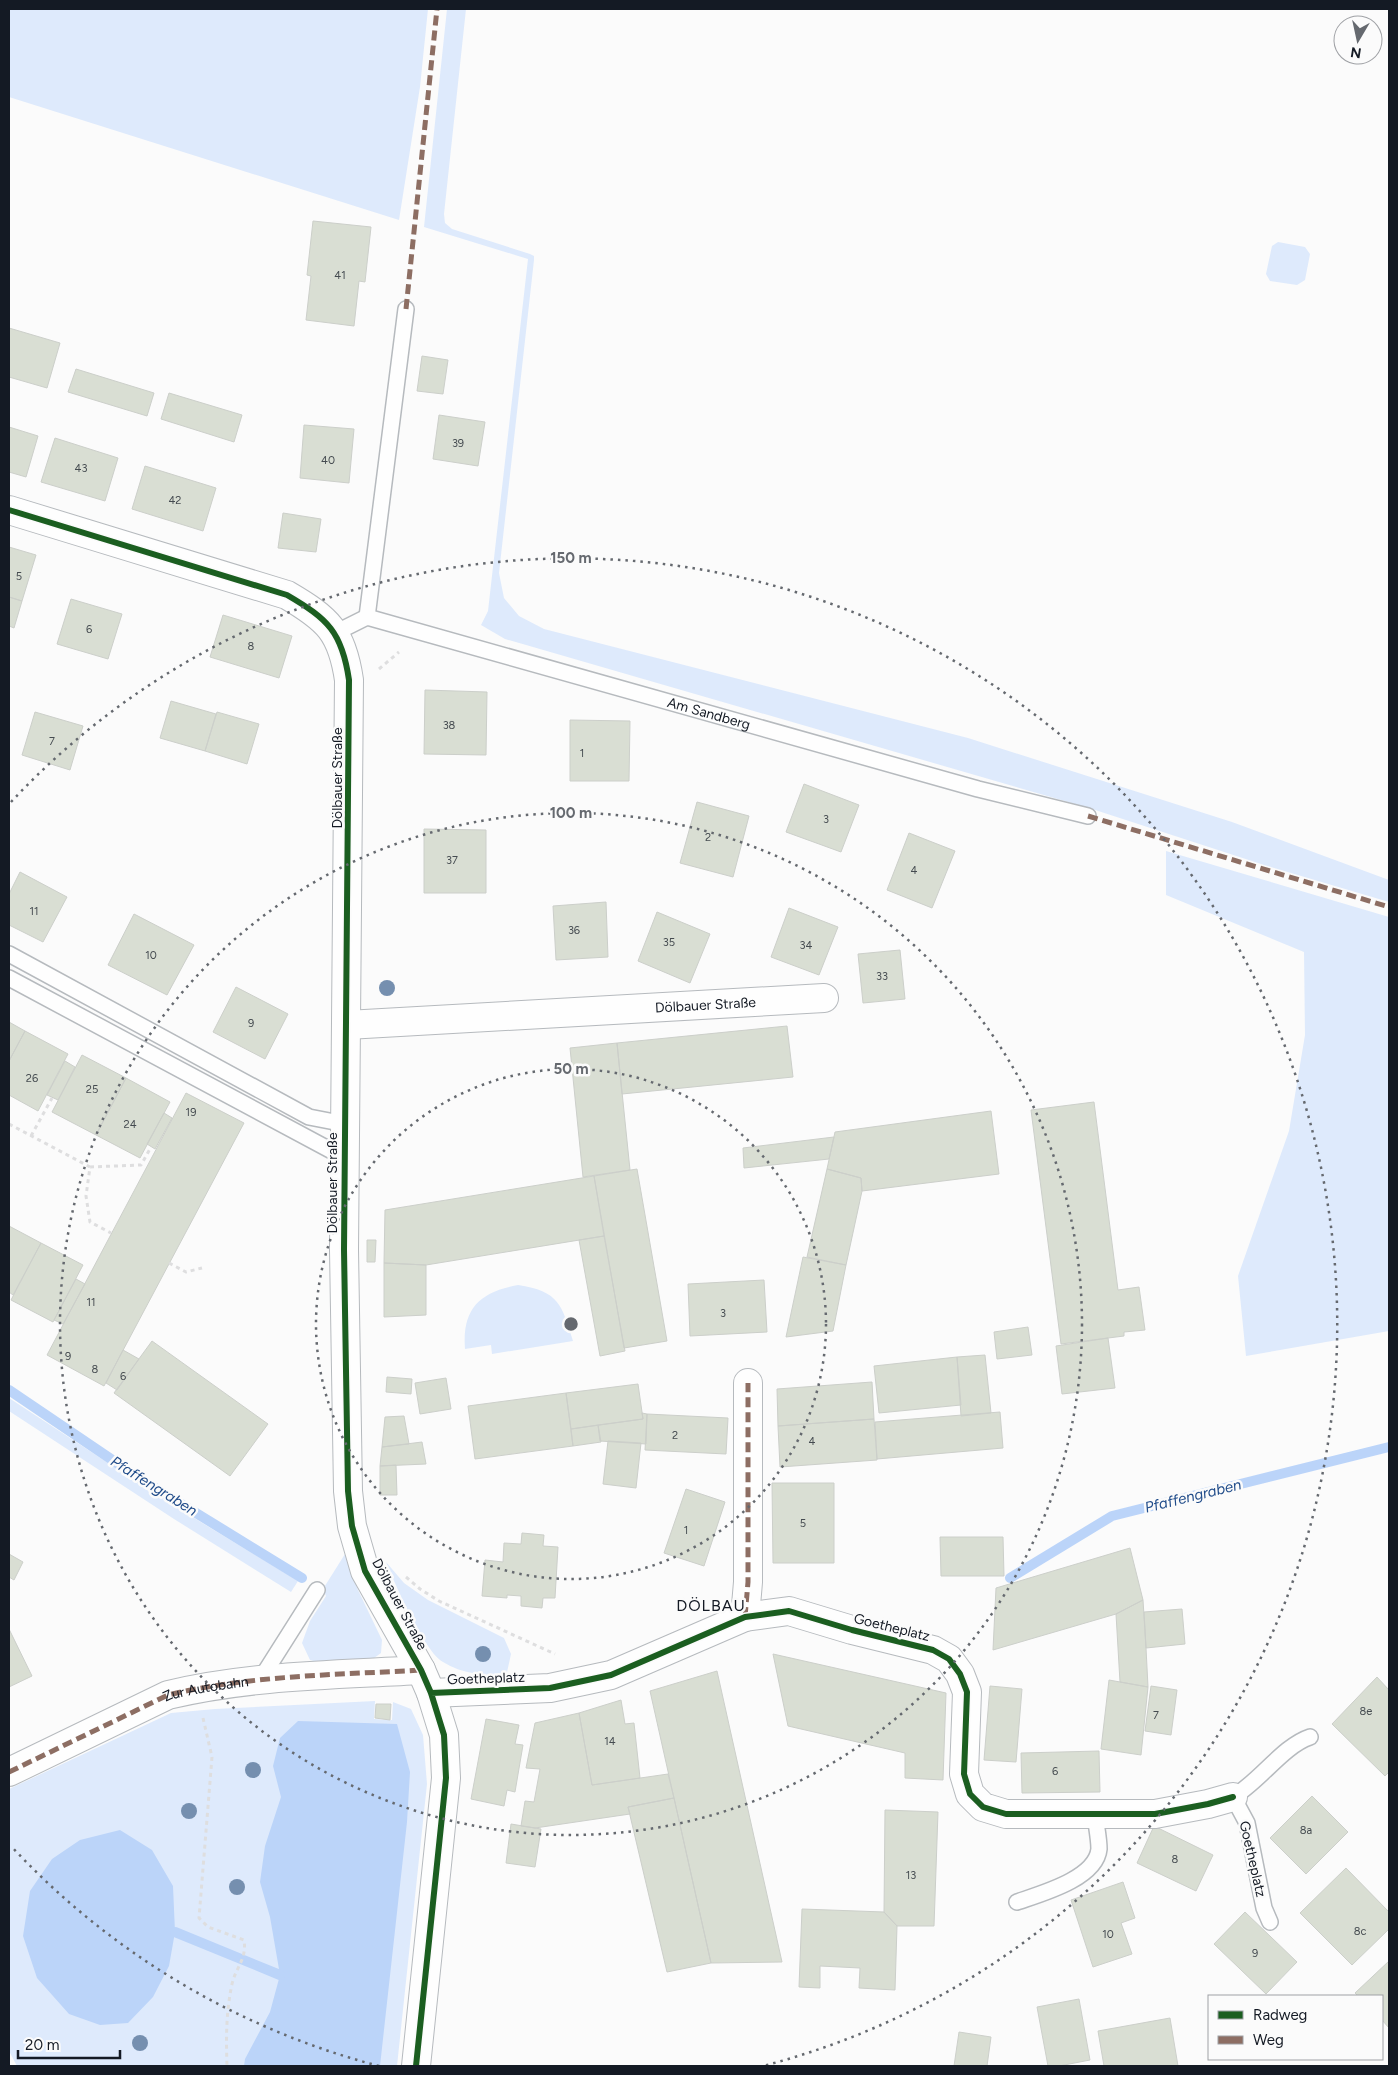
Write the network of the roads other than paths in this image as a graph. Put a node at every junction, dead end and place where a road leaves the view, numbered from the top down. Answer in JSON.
{"nodes":[{"id":1,"x":406,"y":310,"type":"dead end"},
{"id":2,"x":9,"y":510,"type":"edge"},
{"id":3,"x":366,"y":617,"type":"junction"},
{"id":4,"x":335,"y":633,"type":"junction"},
{"id":5,"x":1088,"y":816,"type":"dead end"},
{"id":6,"x":9,"y":954,"type":"edge"},
{"id":7,"x":9,"y":978,"type":"edge"},
{"id":8,"x":824,"y":998,"type":"dead end"},
{"id":9,"x":347,"y":1025,"type":"junction"},
{"id":10,"x":345,"y":1124,"type":"junction"},
{"id":11,"x":345,"y":1158,"type":"junction"},
{"id":12,"x":748,"y":1384,"type":"dead end"},
{"id":13,"x":317,"y":1590,"type":"dead end"},
{"id":14,"x":745,"y":1617,"type":"junction"},
{"id":15,"x":260,"y":1680,"type":"junction"},
{"id":16,"x":426,"y":1682,"type":"junction"},
{"id":17,"x":1310,"y":1737,"type":"dead end"},
{"id":18,"x":9,"y":1772,"type":"edge"},
{"id":19,"x":1233,"y":1797,"type":"junction"},
{"id":20,"x":1095,"y":1814,"type":"junction"},
{"id":21,"x":1017,"y":1902,"type":"dead end"},
{"id":22,"x":1270,"y":1922,"type":"dead end"},
{"id":23,"x":416,"y":2066,"type":"edge"}],
"edges":[{"from":1,"to":3,"type":"lane"},
{"from":2,"to":4,"type":"street","name":"Dölbauer Straße"},
{"from":3,"to":4,"type":"lane"},
{"from":3,"to":5,"type":"lane","name":"Am Sandberg"},
{"from":4,"to":9,"type":"street","name":"Dölbauer Straße"},
{"from":6,"to":10,"type":"lane","name":"Dölbauer Straße"},
{"from":7,"to":11,"type":"lane"},
{"from":8,"to":9,"type":"street","name":"Dölbauer Straße"},
{"from":9,"to":10,"type":"street","name":"Dölbauer Straße"},
{"from":10,"to":11,"type":"street","name":"Dölbauer Straße"},
{"from":11,"to":16,"type":"street","name":"Dölbauer Straße"},
{"from":12,"to":14,"type":"street"},
{"from":13,"to":15,"type":"lane"},
{"from":14,"to":16,"type":"street","name":"Goetheplatz"},
{"from":14,"to":20,"type":"street","name":"Goetheplatz"},
{"from":15,"to":16,"type":"street","name":"Zur Autobahn"},
{"from":15,"to":18,"type":"street","name":"Zur Autobahn"},
{"from":16,"to":23,"type":"street","name":"Dölbauer Straße"},
{"from":17,"to":19,"type":"lane","name":"Goetheplatz"},
{"from":19,"to":20,"type":"street","name":"Goetheplatz"},
{"from":19,"to":22,"type":"lane","name":"Goetheplatz"},
{"from":20,"to":21,"type":"lane"}]}
